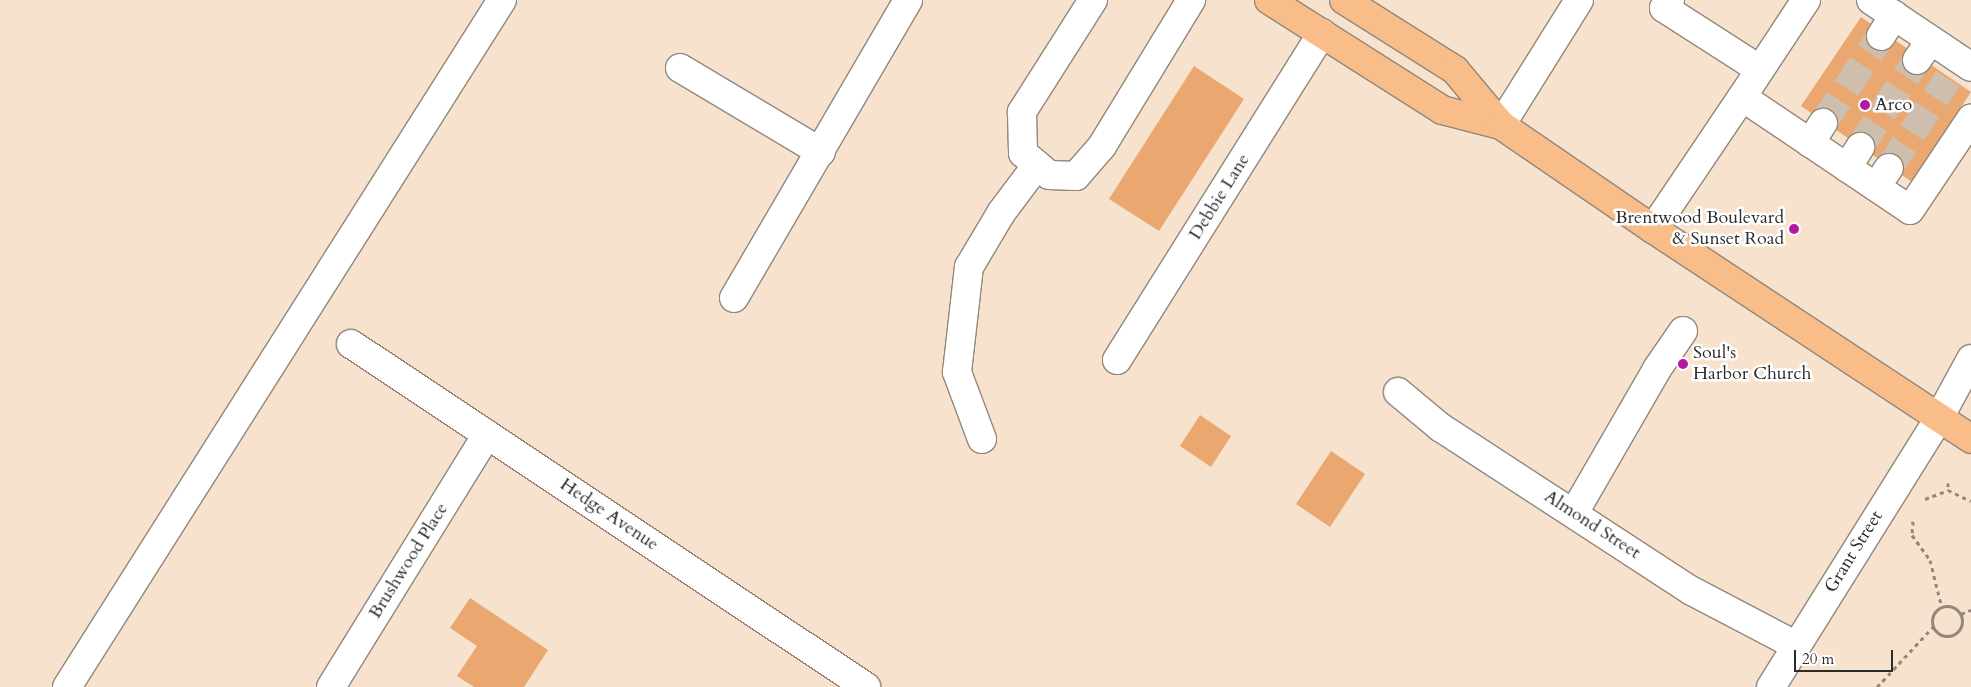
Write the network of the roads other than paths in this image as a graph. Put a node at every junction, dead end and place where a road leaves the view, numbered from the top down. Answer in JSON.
{"nodes":[{"id":1,"x":502,"y":0,"type":"edge"},
{"id":2,"x":908,"y":0,"type":"edge"},
{"id":3,"x":1092,"y":0,"type":"edge"},
{"id":4,"x":1191,"y":0,"type":"edge"},
{"id":5,"x":1269,"y":0,"type":"edge"},
{"id":6,"x":1344,"y":0,"type":"edge"},
{"id":7,"x":1579,"y":0,"type":"edge"},
{"id":8,"x":1670,"y":0,"type":"edge"},
{"id":9,"x":1806,"y":0,"type":"edge"},
{"id":10,"x":1871,"y":0,"type":"edge"},
{"id":11,"x":1322,"y":33,"type":"junction"},
{"id":12,"x":680,"y":68,"type":"dead end"},
{"id":13,"x":1759,"y":69,"type":"junction"},
{"id":14,"x":1960,"y":69,"type":"edge"},
{"id":15,"x":1742,"y":96,"type":"junction"},
{"id":16,"x":1971,"y":118,"type":"edge"},
{"id":17,"x":1502,"y":125,"type":"junction"},
{"id":18,"x":821,"y":152,"type":"junction"},
{"id":19,"x":1037,"y":166,"type":"junction"},
{"id":20,"x":1653,"y":229,"type":"junction"},
{"id":21,"x":734,"y":298,"type":"dead end"},
{"id":22,"x":1683,"y":331,"type":"dead end"},
{"id":23,"x":351,"y":344,"type":"dead end"},
{"id":24,"x":1971,"y":359,"type":"edge"},
{"id":25,"x":1118,"y":360,"type":"dead end"},
{"id":26,"x":1398,"y":392,"type":"dead end"},
{"id":27,"x":1940,"y":418,"type":"junction"},
{"id":28,"x":487,"y":434,"type":"junction"},
{"id":29,"x":1971,"y":438,"type":"edge"},
{"id":30,"x":982,"y":439,"type":"dead end"},
{"id":31,"x":1574,"y":513,"type":"junction"},
{"id":32,"x":1795,"y":646,"type":"junction"},
{"id":33,"x":67,"y":687,"type":"edge"},
{"id":34,"x":332,"y":687,"type":"edge"},
{"id":35,"x":866,"y":687,"type":"edge"},
{"id":36,"x":1771,"y":687,"type":"edge"}],
"edges":[{"from":1,"to":33,"type":"street"},
{"from":2,"to":18,"type":"street"},
{"from":3,"to":19,"type":"street"},
{"from":4,"to":19,"type":"street"},
{"from":5,"to":11,"type":"main road"},
{"from":6,"to":17,"type":"main road"},
{"from":7,"to":17,"type":"street"},
{"from":8,"to":13,"type":"street"},
{"from":9,"to":13,"type":"street"},
{"from":10,"to":14,"type":"street"},
{"from":11,"to":17,"type":"main road"},
{"from":11,"to":25,"type":"street","name":"Debbie Lane"},
{"from":12,"to":18,"type":"street"},
{"from":13,"to":15,"type":"street"},
{"from":15,"to":16,"type":"street"},
{"from":15,"to":20,"type":"street"},
{"from":17,"to":20,"type":"main road"},
{"from":18,"to":21,"type":"street"},
{"from":19,"to":30,"type":"street"},
{"from":20,"to":27,"type":"main road"},
{"from":22,"to":31,"type":"street"},
{"from":23,"to":28,"type":"street","name":"Hedge Avenue"},
{"from":24,"to":27,"type":"street","name":"Grant Street"},
{"from":26,"to":31,"type":"street","name":"Almond Street"},
{"from":27,"to":29,"type":"main road"},
{"from":27,"to":32,"type":"street","name":"Grant Street"},
{"from":28,"to":34,"type":"street","name":"Brushwood Place"},
{"from":28,"to":35,"type":"street","name":"Hedge Avenue"},
{"from":31,"to":32,"type":"street","name":"Almond Street"},
{"from":32,"to":36,"type":"street","name":"Grant Street"}]}
